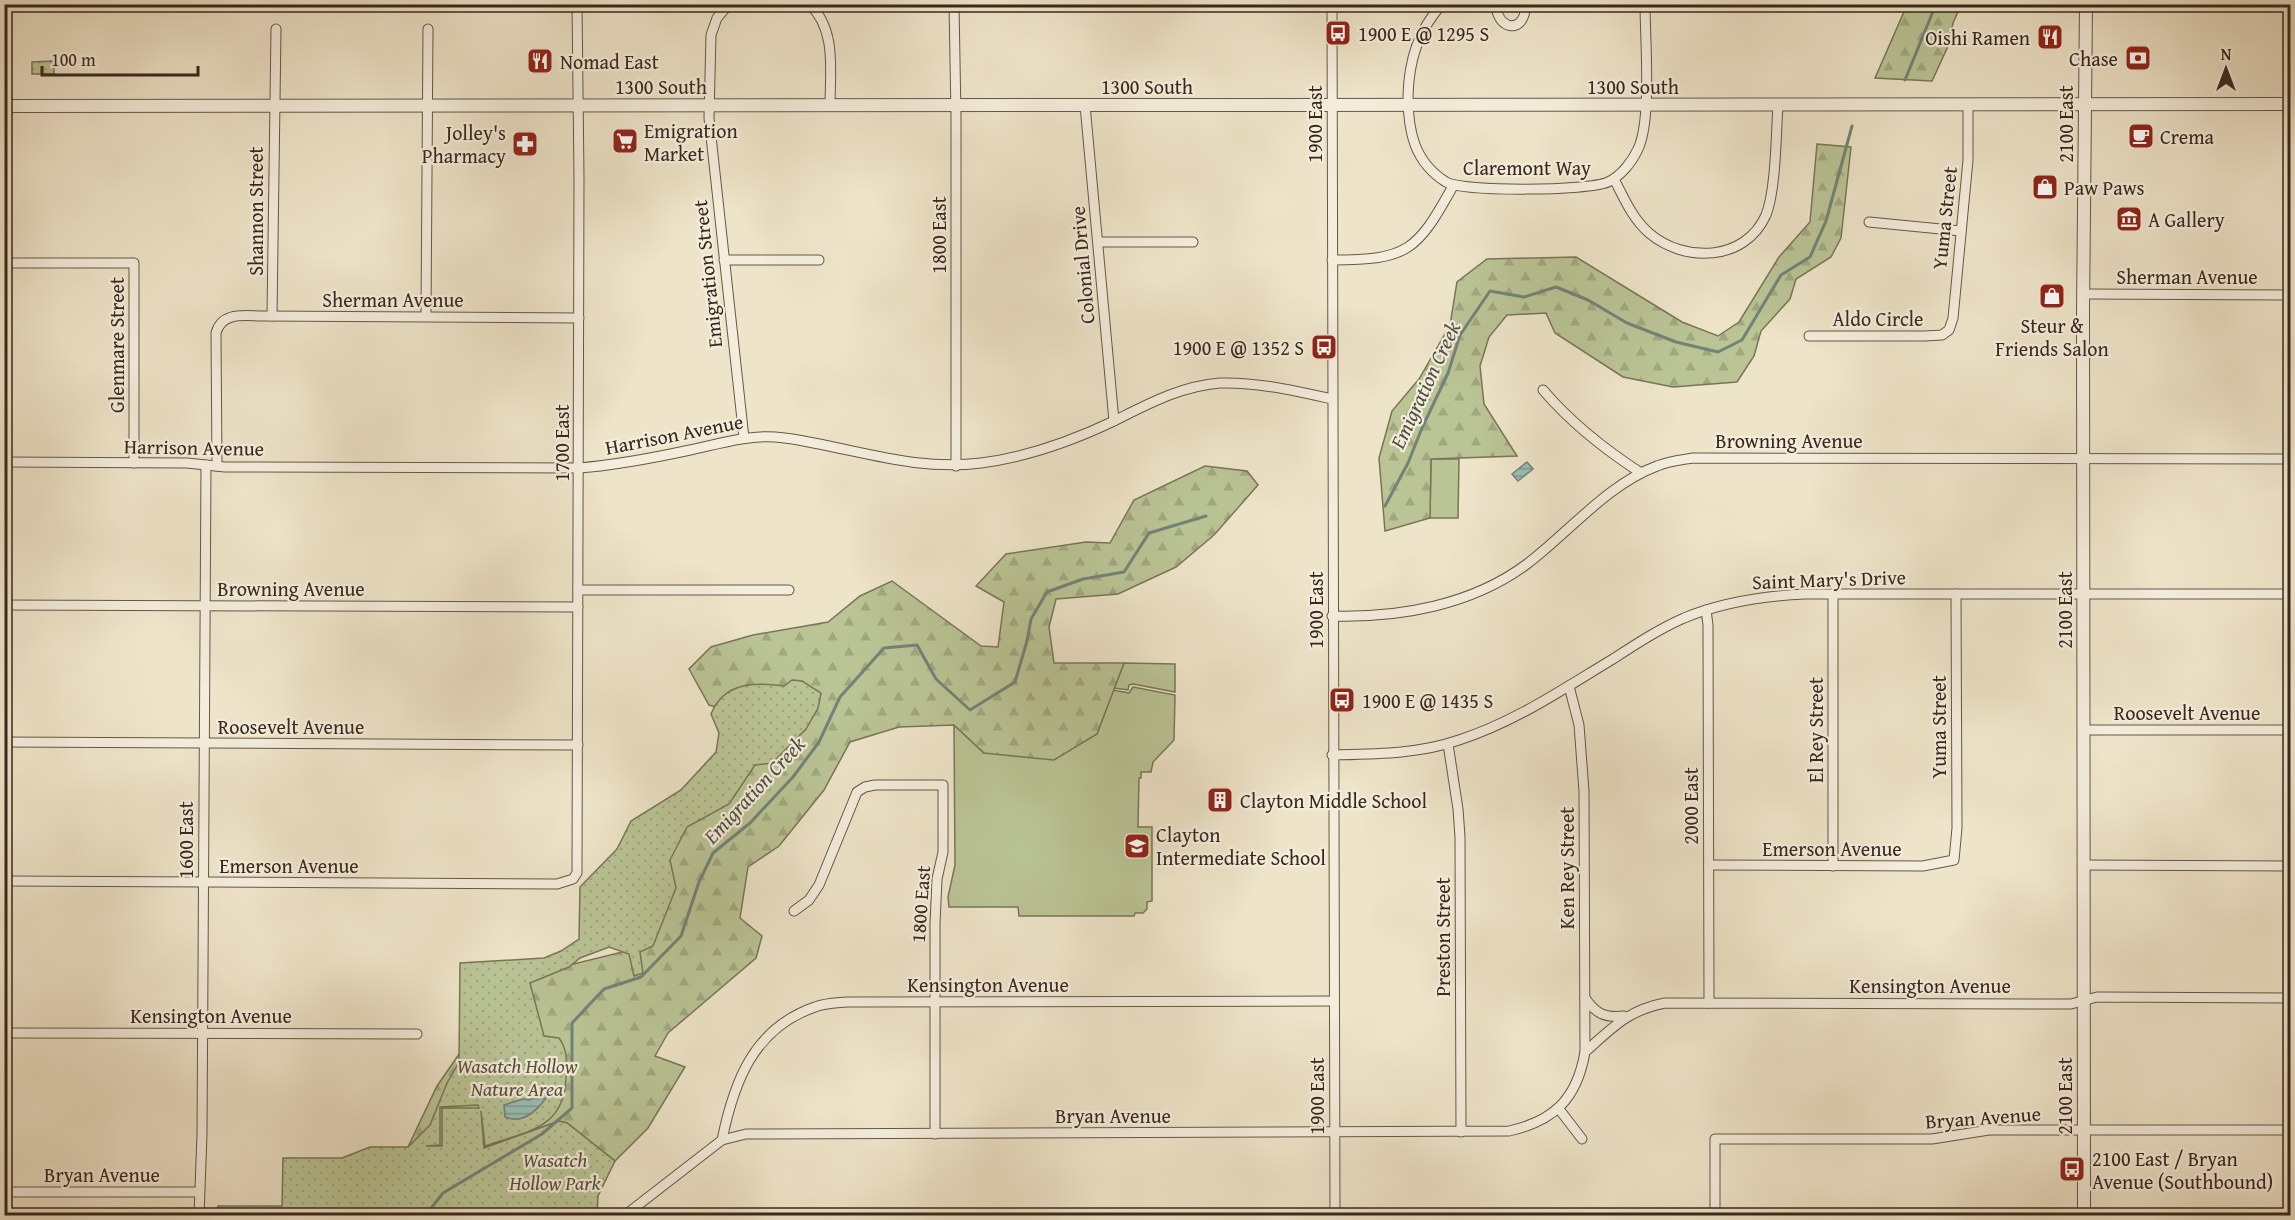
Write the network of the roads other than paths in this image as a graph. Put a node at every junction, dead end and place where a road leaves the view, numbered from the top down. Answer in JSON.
{"nodes":[{"id":1,"x":576,"y":4,"type":"edge"},
{"id":2,"x":729,"y":4,"type":"edge"},
{"id":3,"x":809,"y":4,"type":"edge"},
{"id":4,"x":954,"y":4,"type":"edge"},
{"id":5,"x":1332,"y":4,"type":"edge"},
{"id":6,"x":1442,"y":4,"type":"edge"},
{"id":7,"x":1494,"y":4,"type":"edge"},
{"id":8,"x":1524,"y":4,"type":"edge"},
{"id":9,"x":1645,"y":4,"type":"edge"},
{"id":10,"x":2086,"y":4,"type":"edge"},
{"id":11,"x":276,"y":29,"type":"dead end"},
{"id":12,"x":428,"y":29,"type":"dead end"},
{"id":13,"x":2290,"y":104,"type":"edge"},
{"id":14,"x":710,"y":105,"type":"junction"},
{"id":15,"x":830,"y":105,"type":"junction"},
{"id":16,"x":956,"y":105,"type":"junction"},
{"id":17,"x":1085,"y":105,"type":"junction"},
{"id":18,"x":1332,"y":105,"type":"junction"},
{"id":19,"x":1408,"y":105,"type":"junction"},
{"id":20,"x":1645,"y":105,"type":"junction"},
{"id":21,"x":1778,"y":105,"type":"junction"},
{"id":22,"x":1968,"y":105,"type":"junction"},
{"id":23,"x":2085,"y":105,"type":"junction"},
{"id":24,"x":4,"y":106,"type":"edge"},
{"id":25,"x":274,"y":106,"type":"junction"},
{"id":26,"x":428,"y":106,"type":"junction"},
{"id":27,"x":578,"y":106,"type":"junction"},
{"id":28,"x":1614,"y":179,"type":"junction"},
{"id":29,"x":1453,"y":186,"type":"junction"},
{"id":30,"x":1869,"y":222,"type":"dead end"},
{"id":31,"x":1961,"y":231,"type":"junction"},
{"id":32,"x":1098,"y":242,"type":"junction"},
{"id":33,"x":1193,"y":242,"type":"dead end"},
{"id":34,"x":724,"y":260,"type":"junction"},
{"id":35,"x":819,"y":260,"type":"dead end"},
{"id":36,"x":1332,"y":260,"type":"junction"},
{"id":37,"x":4,"y":263,"type":"edge"},
{"id":38,"x":2084,"y":294,"type":"junction"},
{"id":39,"x":2290,"y":295,"type":"edge"},
{"id":40,"x":272,"y":316,"type":"junction"},
{"id":41,"x":426,"y":316,"type":"junction"},
{"id":42,"x":579,"y":318,"type":"junction"},
{"id":43,"x":1946,"y":332,"type":"joint"},
{"id":44,"x":1809,"y":336,"type":"dead end"},
{"id":45,"x":1543,"y":390,"type":"dead end"},
{"id":46,"x":1332,"y":399,"type":"junction"},
{"id":47,"x":1114,"y":421,"type":"junction"},
{"id":48,"x":744,"y":438,"type":"junction"},
{"id":49,"x":2083,"y":459,"type":"junction"},
{"id":50,"x":2290,"y":459,"type":"edge"},
{"id":51,"x":4,"y":462,"type":"edge"},
{"id":52,"x":134,"y":463,"type":"junction"},
{"id":53,"x":206,"y":465,"type":"junction"},
{"id":54,"x":217,"y":466,"type":"junction"},
{"id":55,"x":956,"y":466,"type":"junction"},
{"id":56,"x":579,"y":468,"type":"junction"},
{"id":57,"x":1641,"y":473,"type":"junction"},
{"id":58,"x":578,"y":590,"type":"junction"},
{"id":59,"x":789,"y":590,"type":"dead end"},
{"id":60,"x":1833,"y":594,"type":"junction"},
{"id":61,"x":1956,"y":594,"type":"junction"},
{"id":62,"x":2083,"y":594,"type":"junction"},
{"id":63,"x":2290,"y":594,"type":"edge"},
{"id":64,"x":4,"y":605,"type":"edge"},
{"id":65,"x":205,"y":605,"type":"junction"},
{"id":66,"x":578,"y":607,"type":"junction"},
{"id":67,"x":1706,"y":610,"type":"junction"},
{"id":68,"x":1332,"y":616,"type":"junction"},
{"id":69,"x":1569,"y":686,"type":"junction"},
{"id":70,"x":2083,"y":730,"type":"junction"},
{"id":71,"x":2290,"y":730,"type":"edge"},
{"id":72,"x":4,"y":742,"type":"edge"},
{"id":73,"x":204,"y":743,"type":"junction"},
{"id":74,"x":1448,"y":744,"type":"junction"},
{"id":75,"x":578,"y":745,"type":"junction"},
{"id":76,"x":1332,"y":755,"type":"junction"},
{"id":77,"x":1954,"y":860,"type":"joint"},
{"id":78,"x":1708,"y":865,"type":"junction"},
{"id":79,"x":2083,"y":865,"type":"junction"},
{"id":80,"x":1833,"y":866,"type":"junction"},
{"id":81,"x":2290,"y":866,"type":"edge"},
{"id":82,"x":573,"y":879,"type":"joint"},
{"id":83,"x":4,"y":881,"type":"edge"},
{"id":84,"x":203,"y":882,"type":"junction"},
{"id":85,"x":794,"y":911,"type":"dead end"},
{"id":86,"x":1585,"y":998,"type":"junction"},
{"id":87,"x":2290,"y":998,"type":"edge"},
{"id":88,"x":1333,"y":1001,"type":"junction"},
{"id":89,"x":2084,"y":1001,"type":"junction"},
{"id":90,"x":935,"y":1002,"type":"junction"},
{"id":91,"x":1708,"y":1003,"type":"junction"},
{"id":92,"x":1627,"y":1016,"type":"junction"},
{"id":93,"x":4,"y":1033,"type":"edge"},
{"id":94,"x":202,"y":1033,"type":"junction"},
{"id":95,"x":417,"y":1034,"type":"dead end"},
{"id":96,"x":1585,"y":1052,"type":"junction"},
{"id":97,"x":1559,"y":1109,"type":"junction"},
{"id":98,"x":2084,"y":1130,"type":"junction"},
{"id":99,"x":2290,"y":1130,"type":"edge"},
{"id":100,"x":1335,"y":1132,"type":"junction"},
{"id":101,"x":1461,"y":1132,"type":"junction"},
{"id":102,"x":936,"y":1134,"type":"junction"},
{"id":103,"x":1582,"y":1139,"type":"dead end"},
{"id":104,"x":722,"y":1140,"type":"junction"},
{"id":105,"x":4,"y":1192,"type":"edge"},
{"id":106,"x":200,"y":1192,"type":"junction"},
{"id":107,"x":199,"y":1215,"type":"edge"},
{"id":108,"x":624,"y":1215,"type":"edge"},
{"id":109,"x":1335,"y":1215,"type":"edge"},
{"id":110,"x":1714,"y":1215,"type":"edge"},
{"id":111,"x":2084,"y":1215,"type":"edge"}],
"edges":[{"from":1,"to":27,"type":"street","name":"1700 East"},
{"from":2,"to":14,"type":"street","name":"Emigration Street"},
{"from":3,"to":15,"type":"street"},
{"from":4,"to":16,"type":"street","name":"1800 East"},
{"from":5,"to":18,"type":"street","name":"1900 East"},
{"from":6,"to":19,"type":"street","name":"Claremont Way"},
{"from":7,"to":8,"type":"street"},
{"from":9,"to":20,"type":"street"},
{"from":10,"to":23,"type":"street","name":"2100 East"},
{"from":11,"to":25,"type":"street","name":"Shannon Street"},
{"from":12,"to":26,"type":"street"},
{"from":13,"to":23,"type":"street","name":"1300 South"},
{"from":14,"to":15,"type":"street","name":"1300 South"},
{"from":14,"to":27,"type":"street","name":"1300 South"},
{"from":14,"to":34,"type":"street","name":"Emigration Street"},
{"from":15,"to":16,"type":"street","name":"1300 South"},
{"from":16,"to":17,"type":"street","name":"1300 South"},
{"from":16,"to":55,"type":"street","name":"1800 East"},
{"from":17,"to":18,"type":"street","name":"1300 South"},
{"from":17,"to":32,"type":"street","name":"Colonial Drive"},
{"from":18,"to":19,"type":"street","name":"1300 South"},
{"from":18,"to":36,"type":"street","name":"1900 East"},
{"from":19,"to":20,"type":"street","name":"1300 South"},
{"from":19,"to":29,"type":"street","name":"Claremont Way"},
{"from":20,"to":21,"type":"street","name":"1300 South"},
{"from":20,"to":28,"type":"street","name":"Claremont Way"},
{"from":21,"to":22,"type":"street","name":"1300 South"},
{"from":21,"to":28,"type":"street"},
{"from":22,"to":23,"type":"street","name":"1300 South"},
{"from":22,"to":31,"type":"street","name":"Yuma Street"},
{"from":23,"to":38,"type":"street","name":"2100 East"},
{"from":24,"to":25,"type":"street","name":"1300 South"},
{"from":25,"to":26,"type":"street","name":"1300 South"},
{"from":25,"to":40,"type":"street","name":"Shannon Street"},
{"from":26,"to":27,"type":"street","name":"1300 South"},
{"from":26,"to":41,"type":"street"},
{"from":27,"to":42,"type":"street","name":"1700 East"},
{"from":28,"to":29,"type":"street","name":"Claremont Way"},
{"from":29,"to":36,"type":"street"},
{"from":30,"to":31,"type":"street"},
{"from":31,"to":43,"type":"street","name":"Yuma Street"},
{"from":32,"to":33,"type":"street"},
{"from":32,"to":47,"type":"street","name":"Colonial Drive"},
{"from":34,"to":35,"type":"street"},
{"from":34,"to":48,"type":"street","name":"Emigration Street"},
{"from":36,"to":46,"type":"street","name":"1900 East"},
{"from":37,"to":52,"type":"street","name":"Glenmare Street"},
{"from":38,"to":39,"type":"street","name":"Sherman Avenue"},
{"from":38,"to":49,"type":"street","name":"2100 East"},
{"from":40,"to":41,"type":"street","name":"Sherman Avenue"},
{"from":40,"to":54,"type":"street","name":"Sherman Avenue"},
{"from":41,"to":42,"type":"street","name":"Sherman Avenue"},
{"from":42,"to":56,"type":"street","name":"1700 East"},
{"from":43,"to":44,"type":"street","name":"Aldo Circle"},
{"from":45,"to":57,"type":"street"},
{"from":46,"to":47,"type":"street","name":"Harrison Avenue"},
{"from":46,"to":68,"type":"street","name":"1900 East"},
{"from":47,"to":55,"type":"street","name":"Harrison Avenue"},
{"from":48,"to":55,"type":"street","name":"Harrison Avenue"},
{"from":48,"to":56,"type":"street","name":"Harrison Avenue"},
{"from":49,"to":50,"type":"street","name":"Browning Avenue"},
{"from":49,"to":57,"type":"street","name":"Browning Avenue"},
{"from":49,"to":62,"type":"street","name":"2100 East"},
{"from":51,"to":52,"type":"street","name":"Harrison Avenue"},
{"from":52,"to":53,"type":"street","name":"Harrison Avenue"},
{"from":53,"to":54,"type":"street","name":"Harrison Avenue"},
{"from":53,"to":65,"type":"street","name":"1600 East"},
{"from":54,"to":56,"type":"street","name":"Harrison Avenue"},
{"from":56,"to":58,"type":"street","name":"1700 East"},
{"from":57,"to":68,"type":"street","name":"Browning Avenue"},
{"from":58,"to":59,"type":"street"},
{"from":58,"to":66,"type":"street","name":"1700 East"},
{"from":60,"to":61,"type":"street","name":"Saint Mary's Drive"},
{"from":60,"to":67,"type":"street","name":"Saint Mary's Drive"},
{"from":60,"to":80,"type":"street","name":"El Rey Street"},
{"from":61,"to":62,"type":"street","name":"Saint Mary's Drive"},
{"from":61,"to":77,"type":"street","name":"Yuma Street"},
{"from":62,"to":63,"type":"street","name":"Saint Mary's Drive"},
{"from":62,"to":70,"type":"street","name":"2100 East"},
{"from":64,"to":65,"type":"street","name":"Browning Avenue"},
{"from":65,"to":66,"type":"street","name":"Browning Avenue"},
{"from":65,"to":73,"type":"street","name":"1600 East"},
{"from":66,"to":75,"type":"street","name":"1700 East"},
{"from":67,"to":69,"type":"street","name":"Saint Mary's Drive"},
{"from":67,"to":78,"type":"street","name":"2000 East"},
{"from":68,"to":76,"type":"street","name":"1900 East"},
{"from":69,"to":74,"type":"street","name":"Saint Mary's Drive"},
{"from":69,"to":86,"type":"street","name":"Ken Rey Street"},
{"from":70,"to":71,"type":"street","name":"Roosevelt Avenue"},
{"from":70,"to":79,"type":"street","name":"2100 East"},
{"from":72,"to":73,"type":"street","name":"Roosevelt Avenue"},
{"from":73,"to":75,"type":"street","name":"Roosevelt Avenue"},
{"from":73,"to":84,"type":"street","name":"1600 East"},
{"from":74,"to":76,"type":"street","name":"Saint Mary's Drive"},
{"from":74,"to":101,"type":"street","name":"Preston Street"},
{"from":75,"to":82,"type":"street","name":"1700 East"},
{"from":76,"to":88,"type":"street","name":"1900 East"},
{"from":77,"to":80,"type":"street","name":"Emerson Avenue"},
{"from":78,"to":80,"type":"street","name":"Emerson Avenue"},
{"from":78,"to":91,"type":"street","name":"2000 East"},
{"from":79,"to":81,"type":"street"},
{"from":79,"to":89,"type":"street","name":"2100 East"},
{"from":82,"to":84,"type":"street","name":"Emerson Avenue"},
{"from":83,"to":84,"type":"street","name":"Emerson Avenue"},
{"from":84,"to":94,"type":"street","name":"1600 East"},
{"from":85,"to":90,"type":"street","name":"1800 East"},
{"from":86,"to":92,"type":"street"},
{"from":86,"to":96,"type":"street","name":"Ken Rey Street"},
{"from":87,"to":89,"type":"street","name":"Kensington Avenue"},
{"from":88,"to":90,"type":"street","name":"Kensington Avenue"},
{"from":88,"to":100,"type":"street","name":"1900 East"},
{"from":89,"to":91,"type":"street","name":"Kensington Avenue"},
{"from":89,"to":98,"type":"street","name":"2100 East"},
{"from":90,"to":102,"type":"street","name":"1800 East"},
{"from":90,"to":104,"type":"street","name":"Kensington Avenue"},
{"from":91,"to":92,"type":"street","name":"Kensington Avenue"},
{"from":92,"to":96,"type":"street","name":"Kensington Avenue"},
{"from":93,"to":94,"type":"street","name":"Kensington Avenue"},
{"from":94,"to":95,"type":"street","name":"Kensington Avenue"},
{"from":94,"to":106,"type":"street","name":"1600 East"},
{"from":96,"to":97,"type":"street","name":"Bryan Avenue"},
{"from":97,"to":101,"type":"street","name":"Bryan Avenue"},
{"from":97,"to":103,"type":"street"},
{"from":98,"to":99,"type":"street","name":"Bryan Avenue"},
{"from":98,"to":110,"type":"street","name":"Bryan Avenue"},
{"from":98,"to":111,"type":"street","name":"2100 East"},
{"from":100,"to":101,"type":"street","name":"Bryan Avenue"},
{"from":100,"to":102,"type":"street","name":"Bryan Avenue"},
{"from":100,"to":109,"type":"street","name":"1900 East"},
{"from":102,"to":104,"type":"street","name":"Bryan Avenue"},
{"from":104,"to":108,"type":"street","name":"Bryan Avenue"},
{"from":105,"to":106,"type":"street","name":"Bryan Avenue"},
{"from":106,"to":107,"type":"street","name":"1600 East"}]}
